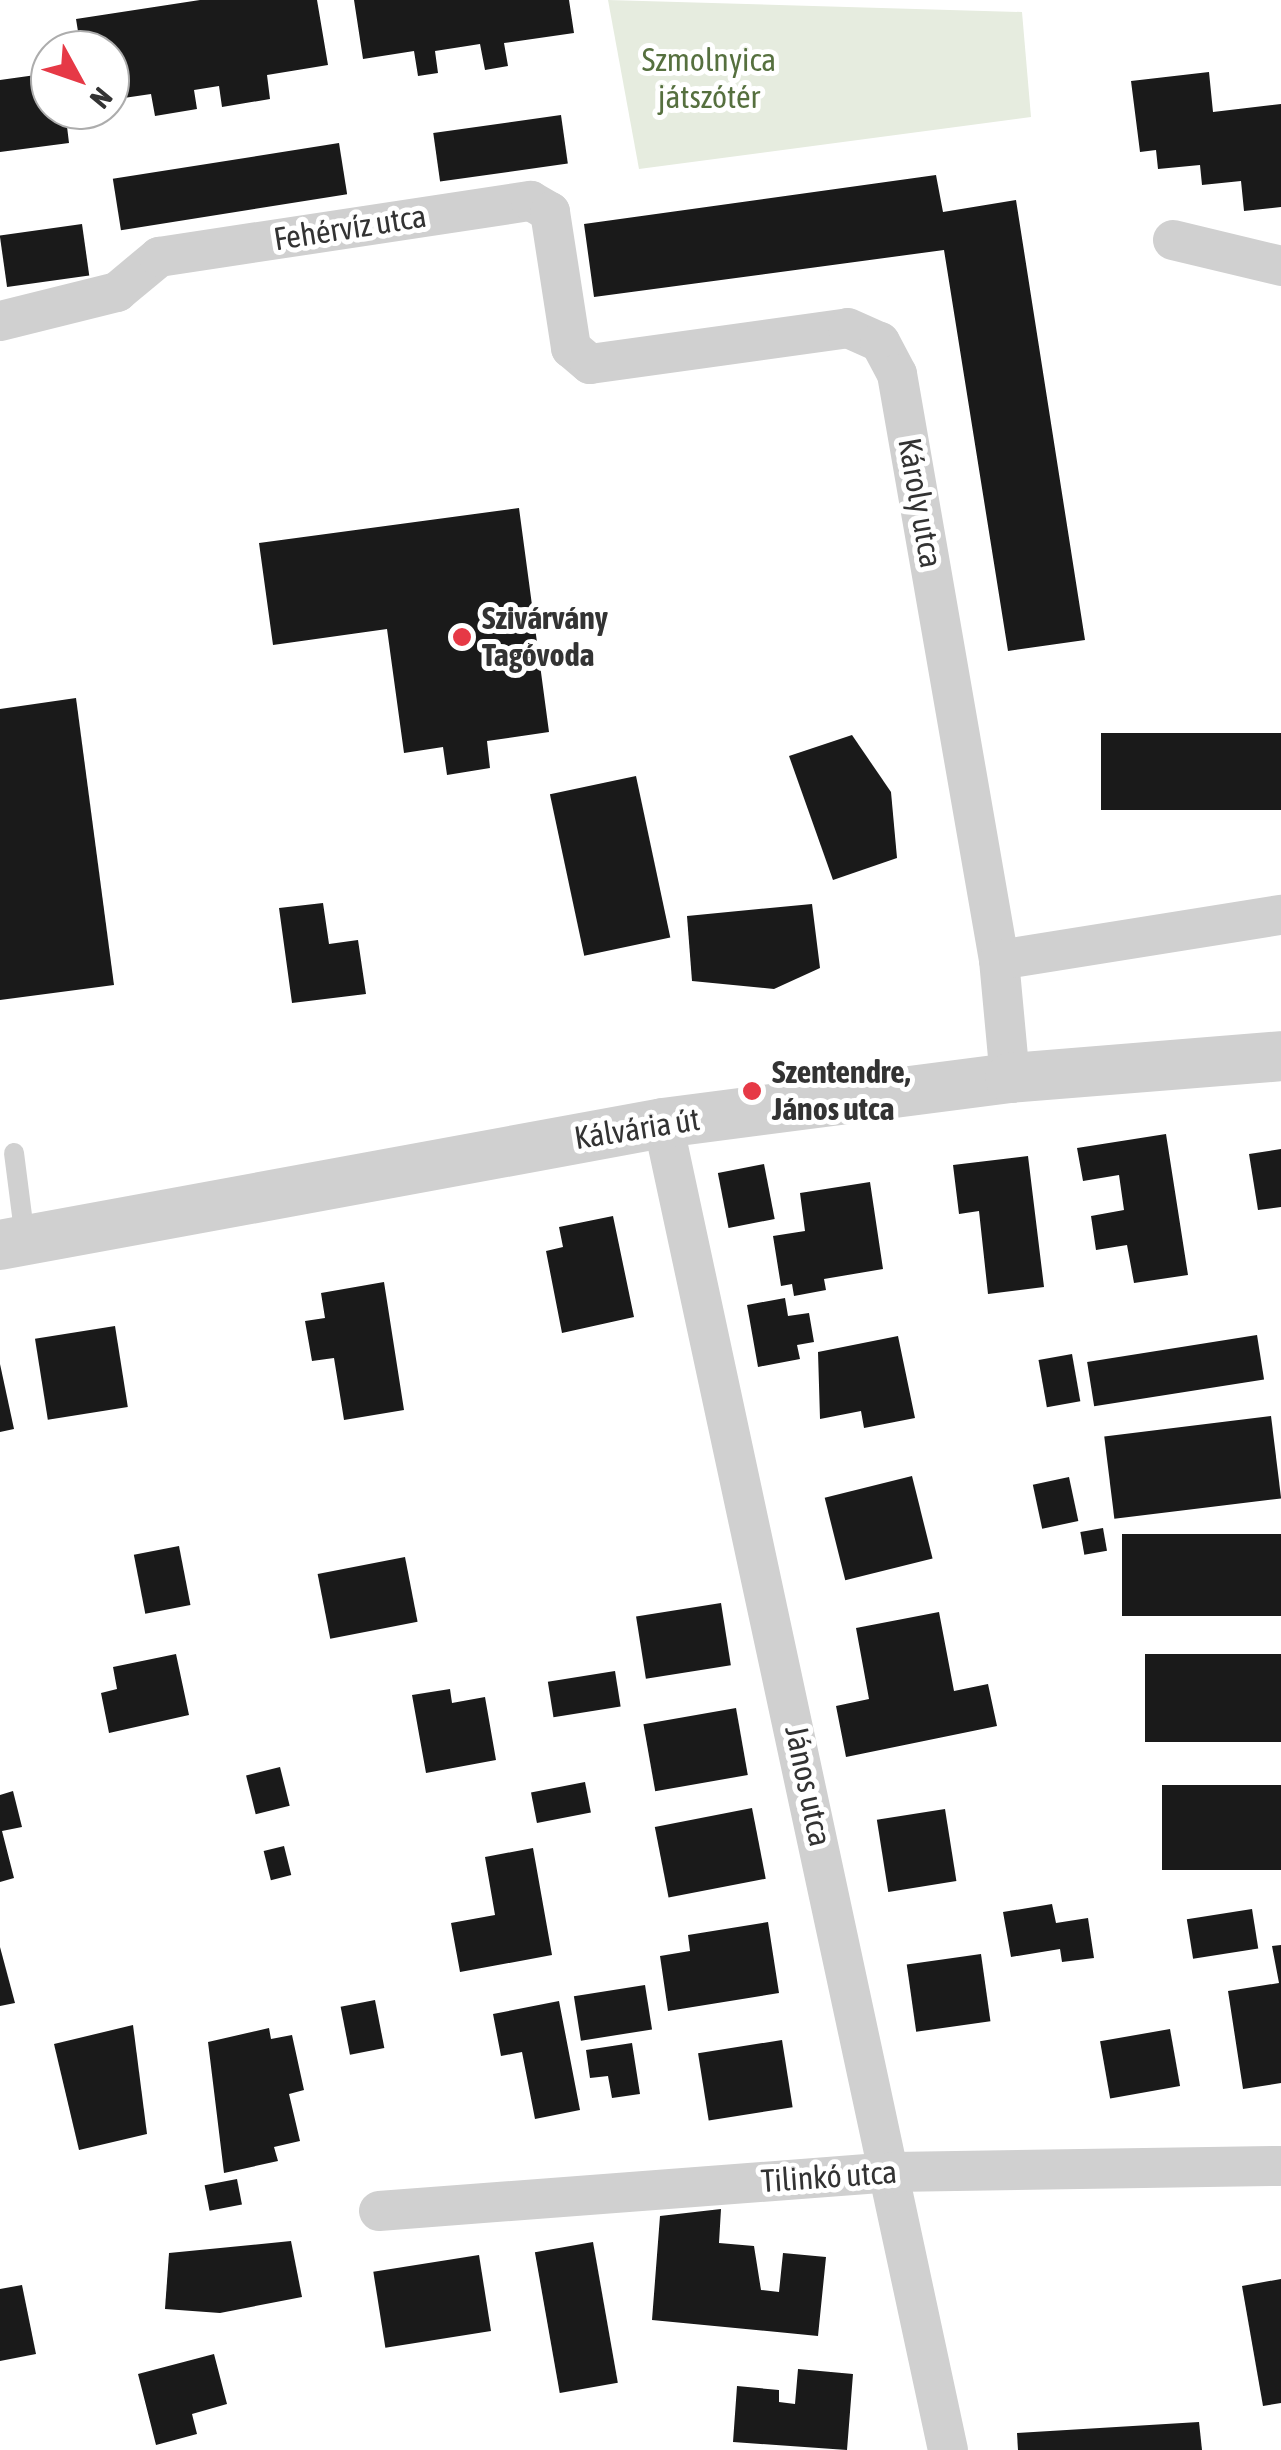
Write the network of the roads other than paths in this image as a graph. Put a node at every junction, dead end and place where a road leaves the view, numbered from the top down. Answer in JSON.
{"nodes":[{"id":1,"x":1172,"y":240,"type":"dead end"},
{"id":2,"x":1281,"y":266,"type":"edge"},
{"id":3,"x":0,"y":320,"type":"edge"},
{"id":4,"x":590,"y":364,"type":"joint"},
{"id":5,"x":1281,"y":915,"type":"edge"},
{"id":6,"x":999,"y":960,"type":"junction"},
{"id":7,"x":1281,"y":1056,"type":"edge"},
{"id":8,"x":1010,"y":1078,"type":"junction"},
{"id":9,"x":662,"y":1123,"type":"junction"},
{"id":10,"x":14,"y":1153,"type":"dead end"},
{"id":11,"x":12,"y":1242,"type":"edge"},
{"id":12,"x":1281,"y":2166,"type":"edge"},
{"id":13,"x":893,"y":2172,"type":"junction"},
{"id":14,"x":378,"y":2212,"type":"dead end"},
{"id":15,"x":948,"y":2450,"type":"edge"}],
"edges":[{"from":1,"to":2,"type":"street"},
{"from":3,"to":4,"type":"street","name":"Fehérvíz utca"},
{"from":4,"to":6,"type":"street","name":"Károly utca"},
{"from":5,"to":6,"type":"street"},
{"from":6,"to":8,"type":"street","name":"Károly utca"},
{"from":7,"to":8,"type":"street","name":"Kálvária út"},
{"from":8,"to":9,"type":"street","name":"Kálvária út"},
{"from":9,"to":11,"type":"street","name":"Kálvária út"},
{"from":9,"to":13,"type":"street","name":"János utca"},
{"from":10,"to":11,"type":"lane"},
{"from":12,"to":13,"type":"street","name":"Tilinkó utca"},
{"from":13,"to":14,"type":"street","name":"Tilinkó utca"},
{"from":13,"to":15,"type":"street","name":"János utca"}]}
